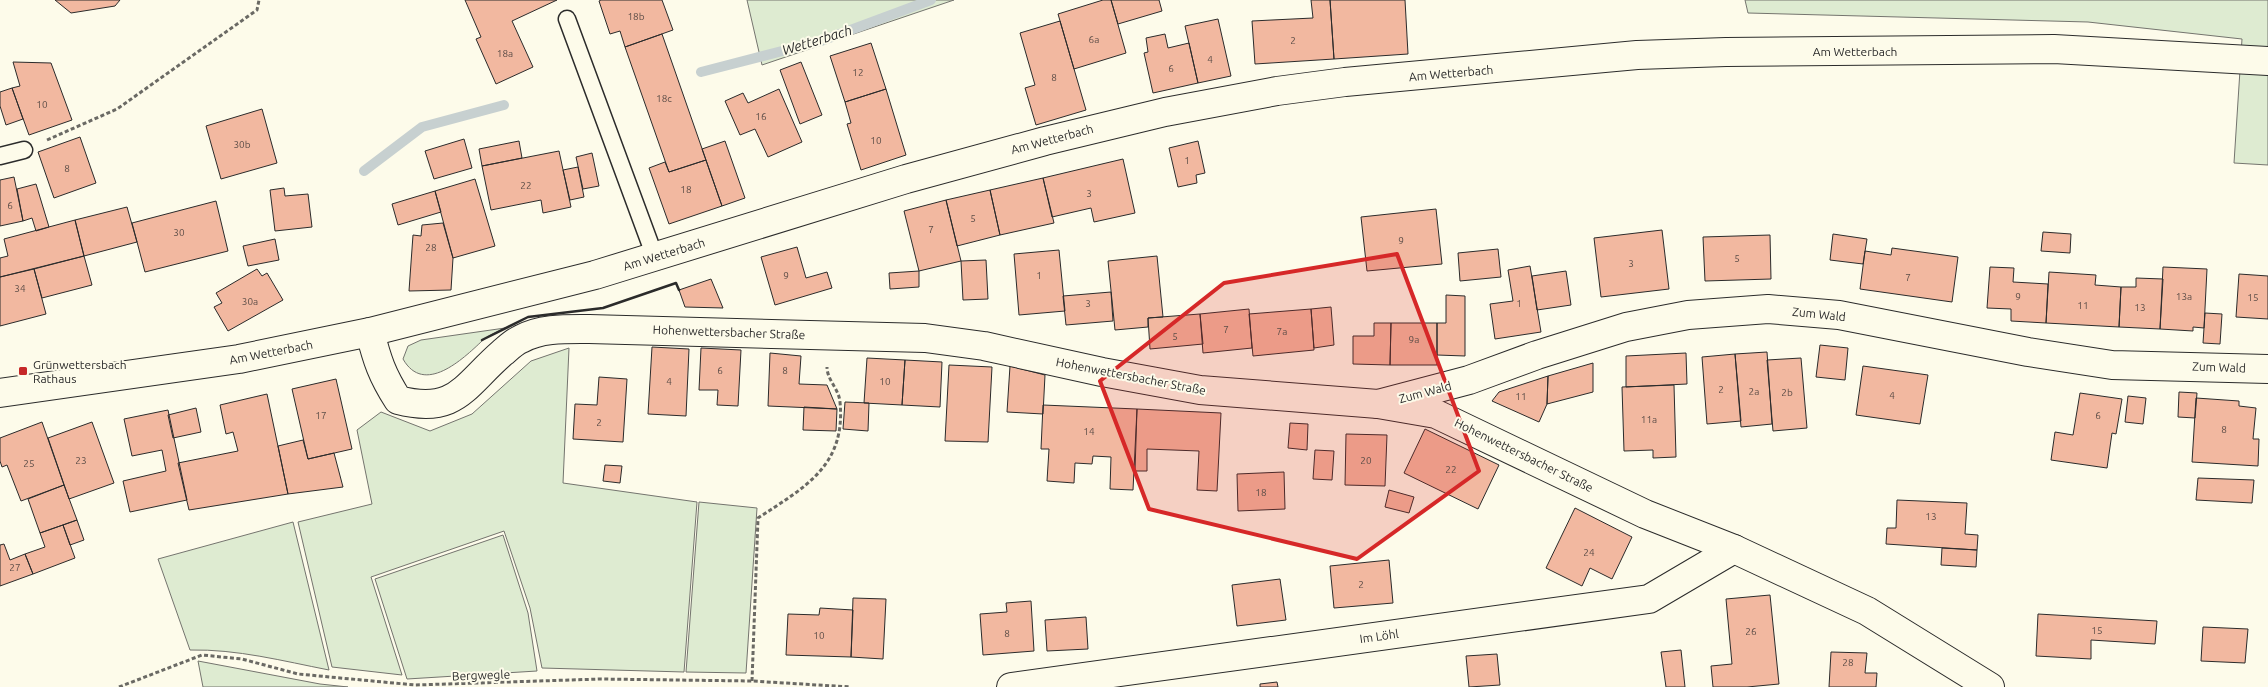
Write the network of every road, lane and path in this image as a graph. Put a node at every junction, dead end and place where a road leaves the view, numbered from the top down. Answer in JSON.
{"nodes":[{"id":1,"x":259,"y":0,"type":"edge"},
{"id":2,"x":567,"y":19,"type":"dead end"},
{"id":3,"x":2268,"y":61,"type":"edge"},
{"id":4,"x":24,"y":150,"type":"joint"},
{"id":5,"x":0,"y":156,"type":"edge"},
{"id":6,"x":655,"y":257,"type":"junction"},
{"id":7,"x":370,"y":332,"type":"junction"},
{"id":8,"x":826,"y":334,"type":"junction"},
{"id":9,"x":2268,"y":369,"type":"edge"},
{"id":10,"x":0,"y":393,"type":"edge"},
{"id":11,"x":1378,"y":404,"type":"junction"},
{"id":12,"x":1734,"y":549,"type":"junction"},
{"id":13,"x":752,"y":681,"type":"junction"},
{"id":14,"x":119,"y":687,"type":"edge"},
{"id":15,"x":851,"y":687,"type":"edge"},
{"id":16,"x":1011,"y":687,"type":"edge"},
{"id":17,"x":1990,"y":687,"type":"edge"}],
"edges":[{"from":1,"to":4,"type":"path"},
{"from":2,"to":6,"type":"lane"},
{"from":3,"to":6,"type":"street","name":"Am Wetterbach"},
{"from":4,"to":5,"type":"lane"},
{"from":6,"to":7,"type":"street","name":"Am Wetterbach"},
{"from":7,"to":8,"type":"street","name":"Hohenwettersbacher Straße"},
{"from":7,"to":10,"type":"street","name":"Am Wetterbach"},
{"from":8,"to":11,"type":"street","name":"Hohenwettersbacher Straße"},
{"from":8,"to":13,"type":"path"},
{"from":9,"to":11,"type":"street","name":"Zum Wald"},
{"from":11,"to":12,"type":"street","name":"Hohenwettersbacher Straße"},
{"from":12,"to":16,"type":"street","name":"Im Löhl"},
{"from":12,"to":17,"type":"street","name":"Hohenwettersbacher Straße"},
{"from":13,"to":14,"type":"path","name":"Bergwegle"},
{"from":13,"to":15,"type":"path","name":"Bergwegle"}]}
